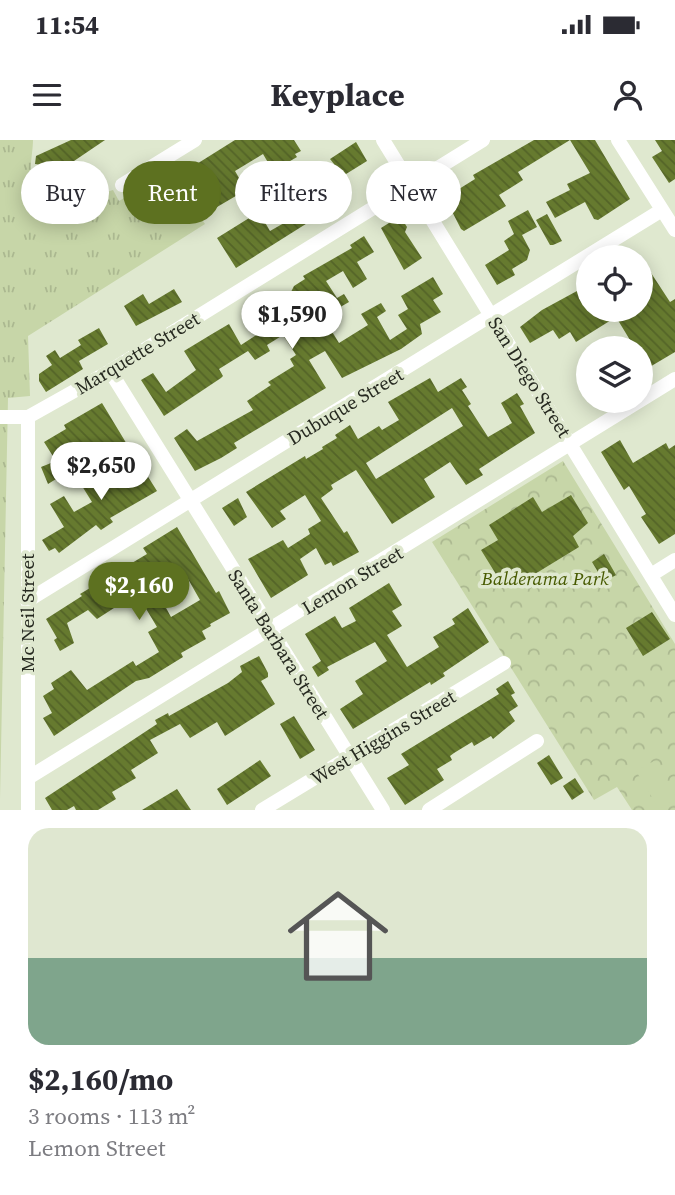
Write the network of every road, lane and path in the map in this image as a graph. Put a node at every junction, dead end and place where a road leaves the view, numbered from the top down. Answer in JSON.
{"nodes":[{"id":1,"x":195,"y":140,"type":"edge"},
{"id":2,"x":383,"y":140,"type":"edge"},
{"id":3,"x":483,"y":140,"type":"edge"},
{"id":4,"x":618,"y":140,"type":"edge"},
{"id":5,"x":396,"y":161,"type":"edge"},
{"id":6,"x":451,"y":161,"type":"edge"},
{"id":7,"x":122,"y":185,"type":"dead end"},
{"id":8,"x":662,"y":210,"type":"junction"},
{"id":9,"x":366,"y":214,"type":"edge"},
{"id":10,"x":435,"y":224,"type":"edge"},
{"id":11,"x":675,"y":230,"type":"edge"},
{"id":12,"x":492,"y":316,"type":"junction"},
{"id":13,"x":110,"y":371,"type":"junction"},
{"id":14,"x":675,"y":379,"type":"edge"},
{"id":15,"x":0,"y":417,"type":"edge"},
{"id":16,"x":28,"y":417,"type":"junction"},
{"id":17,"x":572,"y":445,"type":"junction"},
{"id":18,"x":190,"y":501,"type":"junction"},
{"id":19,"x":675,"y":560,"type":"edge"},
{"id":20,"x":651,"y":575,"type":"junction"},
{"id":21,"x":27,"y":601,"type":"junction"},
{"id":22,"x":675,"y":615,"type":"edge"},
{"id":23,"x":270,"y":630,"type":"junction"},
{"id":24,"x":503,"y":663,"type":"dead end"},
{"id":25,"x":537,"y":741,"type":"dead end"},
{"id":26,"x":350,"y":758,"type":"junction"},
{"id":27,"x":28,"y":778,"type":"junction"},
{"id":28,"x":28,"y":810,"type":"edge"},
{"id":29,"x":262,"y":810,"type":"edge"},
{"id":30,"x":383,"y":810,"type":"edge"},
{"id":31,"x":429,"y":810,"type":"edge"}],
"edges":[{"from":1,"to":7,"type":"street"},
{"from":2,"to":5,"type":"street","name":"San Diego Street"},
{"from":3,"to":6,"type":"street","name":"Marquette Street"},
{"from":4,"to":8,"type":"street"},
{"from":8,"to":11,"type":"street"},
{"from":8,"to":12,"type":"street","name":"Dubuque Street"},
{"from":9,"to":13,"type":"street","name":"Marquette Street"},
{"from":10,"to":12,"type":"street","name":"San Diego Street"},
{"from":12,"to":17,"type":"street","name":"San Diego Street"},
{"from":12,"to":18,"type":"street","name":"Dubuque Street"},
{"from":13,"to":16,"type":"street","name":"Marquette Street"},
{"from":13,"to":18,"type":"street","name":"Santa Barbara Street"},
{"from":14,"to":17,"type":"street","name":"Lemon Street"},
{"from":15,"to":16,"type":"street","name":"Marquette Street"},
{"from":16,"to":21,"type":"street","name":"Mc Neil Street"},
{"from":17,"to":20,"type":"street","name":"San Diego Street"},
{"from":17,"to":23,"type":"street","name":"Lemon Street"},
{"from":18,"to":21,"type":"street","name":"Dubuque Street"},
{"from":18,"to":23,"type":"street","name":"Santa Barbara Street"},
{"from":19,"to":20,"type":"street"},
{"from":20,"to":22,"type":"street","name":"San Diego Street"},
{"from":21,"to":27,"type":"street","name":"Mc Neil Street"},
{"from":23,"to":26,"type":"street","name":"Santa Barbara Street"},
{"from":23,"to":27,"type":"street","name":"Lemon Street"},
{"from":24,"to":26,"type":"street","name":"West Higgins Street"},
{"from":25,"to":31,"type":"street"},
{"from":26,"to":29,"type":"street","name":"West Higgins Street"},
{"from":26,"to":30,"type":"street","name":"Santa Barbara Street"},
{"from":27,"to":28,"type":"street","name":"Mc Neil Street"}]}
